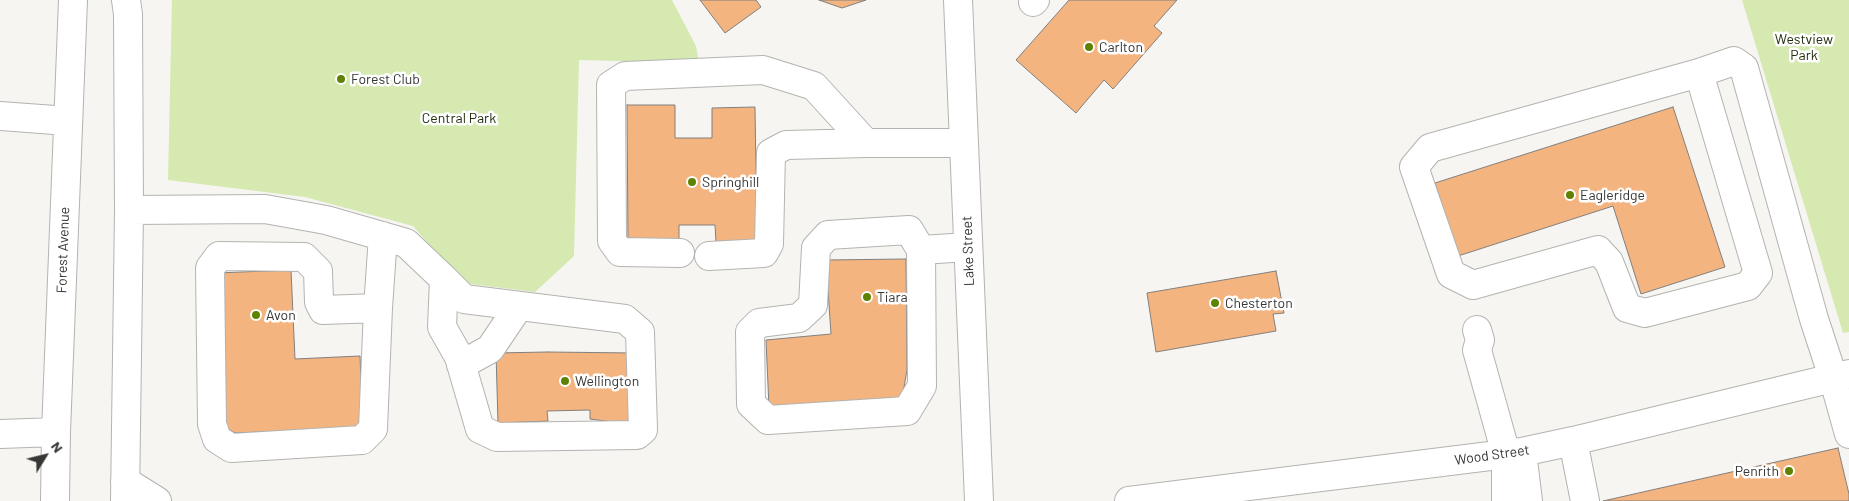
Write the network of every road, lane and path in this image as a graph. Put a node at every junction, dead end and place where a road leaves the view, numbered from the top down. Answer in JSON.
{"nodes":[{"id":1,"x":73,"y":0,"type":"edge"},
{"id":2,"x":126,"y":0,"type":"edge"},
{"id":3,"x":958,"y":0,"type":"edge"},
{"id":4,"x":1699,"y":73,"type":"junction"},
{"id":5,"x":0,"y":116,"type":"edge"},
{"id":6,"x":68,"y":120,"type":"junction"},
{"id":7,"x":866,"y":143,"type":"junction"},
{"id":8,"x":964,"y":143,"type":"junction"},
{"id":9,"x":129,"y":210,"type":"junction"},
{"id":10,"x":383,"y":236,"type":"junction"},
{"id":11,"x":968,"y":247,"type":"junction"},
{"id":12,"x":922,"y":250,"type":"junction"},
{"id":13,"x":680,"y":253,"type":"dead end"},
{"id":14,"x":709,"y":256,"type":"dead end"},
{"id":15,"x":444,"y":279,"type":"junction"},
{"id":16,"x":519,"y":306,"type":"junction"},
{"id":17,"x":378,"y":308,"type":"junction"},
{"id":18,"x":1474,"y":338,"type":"dead end"},
{"id":19,"x":461,"y":364,"type":"junction"},
{"id":20,"x":1841,"y":376,"type":"edge"},
{"id":21,"x":56,"y":432,"type":"junction"},
{"id":22,"x":0,"y":434,"type":"edge"},
{"id":23,"x":1849,"y":434,"type":"edge"},
{"id":24,"x":1573,"y":441,"type":"junction"},
{"id":25,"x":1514,"y":453,"type":"junction"},
{"id":26,"x":125,"y":491,"type":"edge"},
{"id":27,"x":55,"y":501,"type":"edge"},
{"id":28,"x":157,"y":501,"type":"edge"},
{"id":29,"x":979,"y":501,"type":"edge"},
{"id":30,"x":1129,"y":501,"type":"edge"},
{"id":31,"x":1506,"y":501,"type":"edge"},
{"id":32,"x":1528,"y":501,"type":"edge"},
{"id":33,"x":1585,"y":501,"type":"edge"}],
"edges":[{"from":1,"to":6,"type":"street","name":"Forest Avenue"},
{"from":2,"to":9,"type":"street"},
{"from":3,"to":8,"type":"street","name":"Lake Street"},
{"from":4,"to":4,"type":"street"},
{"from":4,"to":20,"type":"street"},
{"from":5,"to":6,"type":"street"},
{"from":6,"to":21,"type":"street","name":"Forest Avenue"},
{"from":7,"to":8,"type":"street"},
{"from":7,"to":13,"type":"street"},
{"from":7,"to":14,"type":"street"},
{"from":8,"to":11,"type":"street","name":"Lake Street"},
{"from":9,"to":10,"type":"street"},
{"from":9,"to":26,"type":"street"},
{"from":10,"to":15,"type":"street"},
{"from":10,"to":17,"type":"street"},
{"from":11,"to":12,"type":"street"},
{"from":11,"to":29,"type":"street","name":"Lake Street"},
{"from":12,"to":12,"type":"street"},
{"from":15,"to":16,"type":"street"},
{"from":15,"to":19,"type":"street"},
{"from":16,"to":19,"type":"street"},
{"from":16,"to":19,"type":"street"},
{"from":17,"to":17,"type":"street"},
{"from":18,"to":25,"type":"street"},
{"from":20,"to":23,"type":"street"},
{"from":20,"to":24,"type":"street","name":"Wood Street"},
{"from":21,"to":22,"type":"street"},
{"from":21,"to":27,"type":"street","name":"Forest Avenue"},
{"from":24,"to":25,"type":"street","name":"Wood Street"},
{"from":24,"to":33,"type":"street"},
{"from":25,"to":30,"type":"street","name":"Wood Street"},
{"from":25,"to":31,"type":"street"},
{"from":25,"to":32,"type":"street"},
{"from":26,"to":28,"type":"street"}]}
